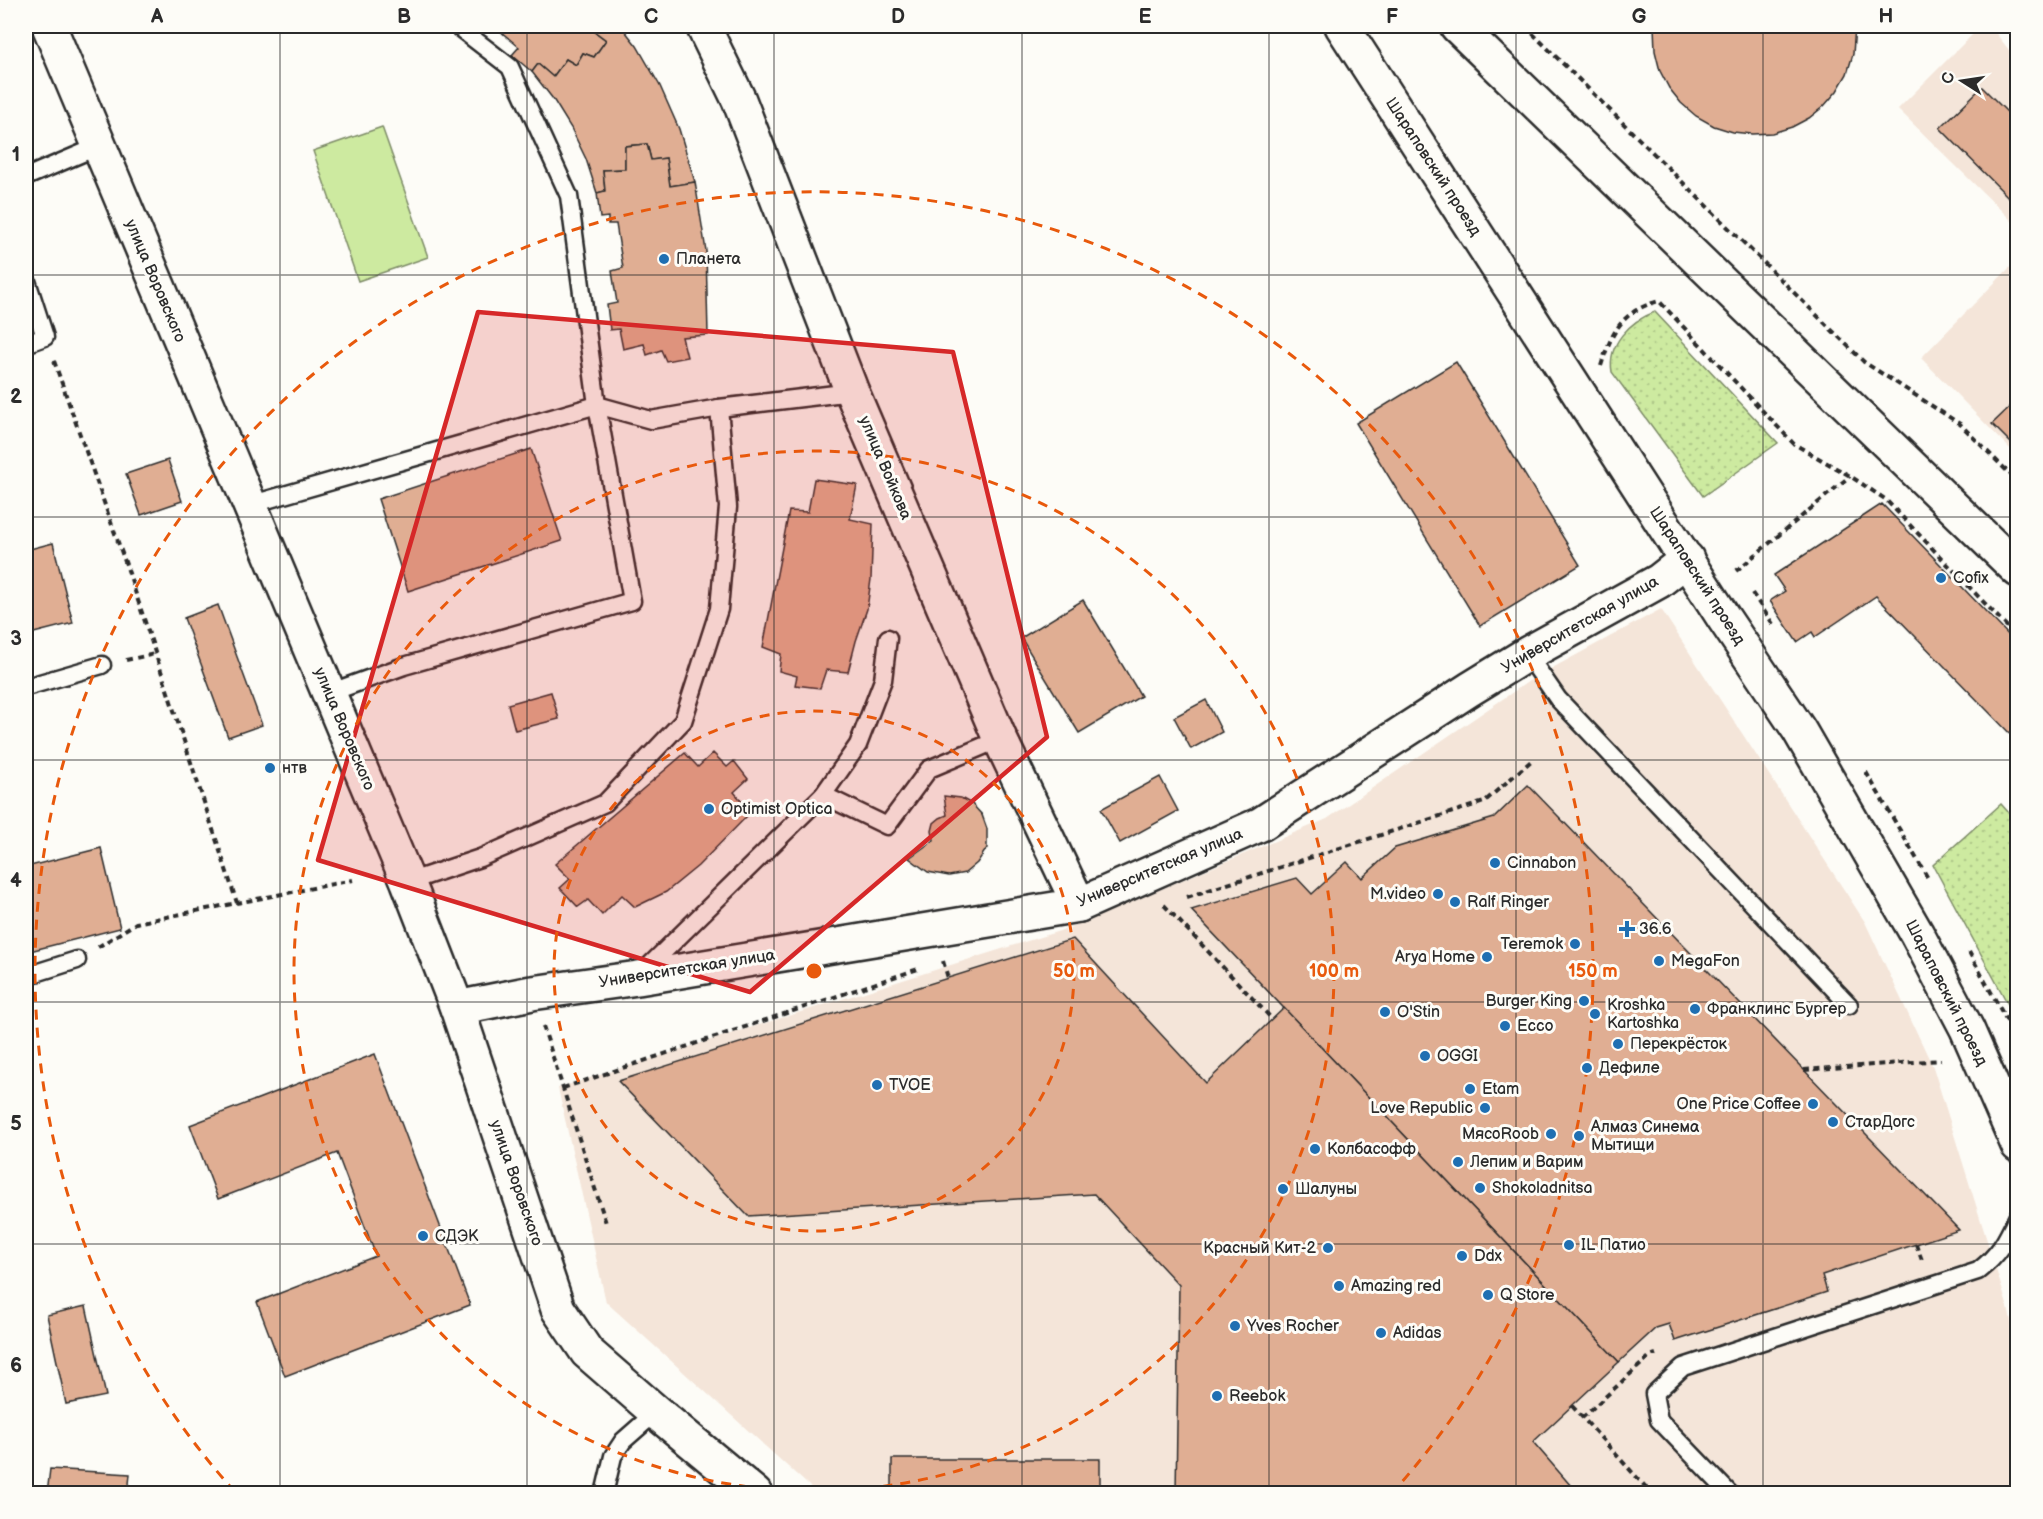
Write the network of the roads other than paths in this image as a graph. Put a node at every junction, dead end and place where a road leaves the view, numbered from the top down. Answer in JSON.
{"nodes":[{"id":1,"x":49,"y":26,"type":"edge"},
{"id":2,"x":457,"y":26,"type":"edge"},
{"id":3,"x":703,"y":26,"type":"edge"},
{"id":4,"x":1342,"y":26,"type":"edge"},
{"id":5,"x":1457,"y":26,"type":"edge"},
{"id":6,"x":99,"y":146,"type":"junction"},
{"id":7,"x":26,"y":177,"type":"edge"},
{"id":8,"x":26,"y":278,"type":"edge"},
{"id":9,"x":26,"y":344,"type":"edge"},
{"id":10,"x":852,"y":392,"type":"junction"},
{"id":11,"x":597,"y":405,"type":"junction"},
{"id":12,"x":720,"y":408,"type":"junction"},
{"id":13,"x":249,"y":505,"type":"junction"},
{"id":14,"x":1687,"y":560,"type":"junction"},
{"id":15,"x":2018,"y":570,"type":"edge"},
{"id":16,"x":888,"y":638,"type":"dead end"},
{"id":17,"x":1527,"y":654,"type":"junction"},
{"id":18,"x":102,"y":665,"type":"dead end"},
{"id":19,"x":26,"y":687,"type":"edge"},
{"id":20,"x":329,"y":693,"type":"junction"},
{"id":21,"x":1000,"y":739,"type":"junction"},
{"id":22,"x":824,"y":795,"type":"junction"},
{"id":23,"x":408,"y":882,"type":"junction"},
{"id":24,"x":1079,"y":905,"type":"junction"},
{"id":25,"x":77,"y":960,"type":"road end"},
{"id":26,"x":26,"y":976,"type":"edge"},
{"id":27,"x":638,"y":978,"type":"junction"},
{"id":28,"x":1849,"y":1005,"type":"dead end"},
{"id":29,"x":457,"y":1008,"type":"junction"},
{"id":30,"x":2018,"y":1145,"type":"edge"},
{"id":31,"x":2018,"y":1216,"type":"edge"},
{"id":32,"x":656,"y":1412,"type":"junction"},
{"id":33,"x":604,"y":1494,"type":"edge"},
{"id":34,"x":756,"y":1494,"type":"edge"},
{"id":35,"x":1730,"y":1494,"type":"edge"}],
"edges":[{"from":1,"to":6,"type":"street","name":"улица Воровского"},
{"from":2,"to":11,"type":"lane"},
{"from":3,"to":10,"type":"street","name":"улица Войкова"},
{"from":4,"to":14,"type":"street","name":"Шараповский проезд"},
{"from":5,"to":15,"type":"street"},
{"from":6,"to":7,"type":"lane"},
{"from":6,"to":13,"type":"street","name":"улица Воровского"},
{"from":8,"to":9,"type":"lane"},
{"from":10,"to":12,"type":"lane"},
{"from":10,"to":21,"type":"street","name":"улица Войкова"},
{"from":11,"to":12,"type":"lane"},
{"from":11,"to":13,"type":"lane"},
{"from":11,"to":20,"type":"lane"},
{"from":12,"to":23,"type":"lane"},
{"from":13,"to":20,"type":"street","name":"улица Воровского"},
{"from":14,"to":17,"type":"street","name":"Университетская улица"},
{"from":14,"to":30,"type":"street","name":"Шараповский проезд"},
{"from":16,"to":22,"type":"lane"},
{"from":17,"to":24,"type":"street","name":"Университетская улица"},
{"from":17,"to":28,"type":"lane"},
{"from":18,"to":19,"type":"lane"},
{"from":20,"to":23,"type":"street","name":"улица Воровского"},
{"from":21,"to":22,"type":"lane"},
{"from":21,"to":24,"type":"street","name":"улица Войкова"},
{"from":22,"to":27,"type":"lane"},
{"from":23,"to":29,"type":"street","name":"улица Воровского"},
{"from":24,"to":27,"type":"street","name":"Университетская улица"},
{"from":25,"to":26,"type":"lane"},
{"from":27,"to":29,"type":"street","name":"Университетская улица"},
{"from":29,"to":32,"type":"street","name":"улица Воровского"},
{"from":31,"to":35,"type":"lane"},
{"from":32,"to":33,"type":"lane"},
{"from":32,"to":34,"type":"street","name":"улица Воровского"}]}
